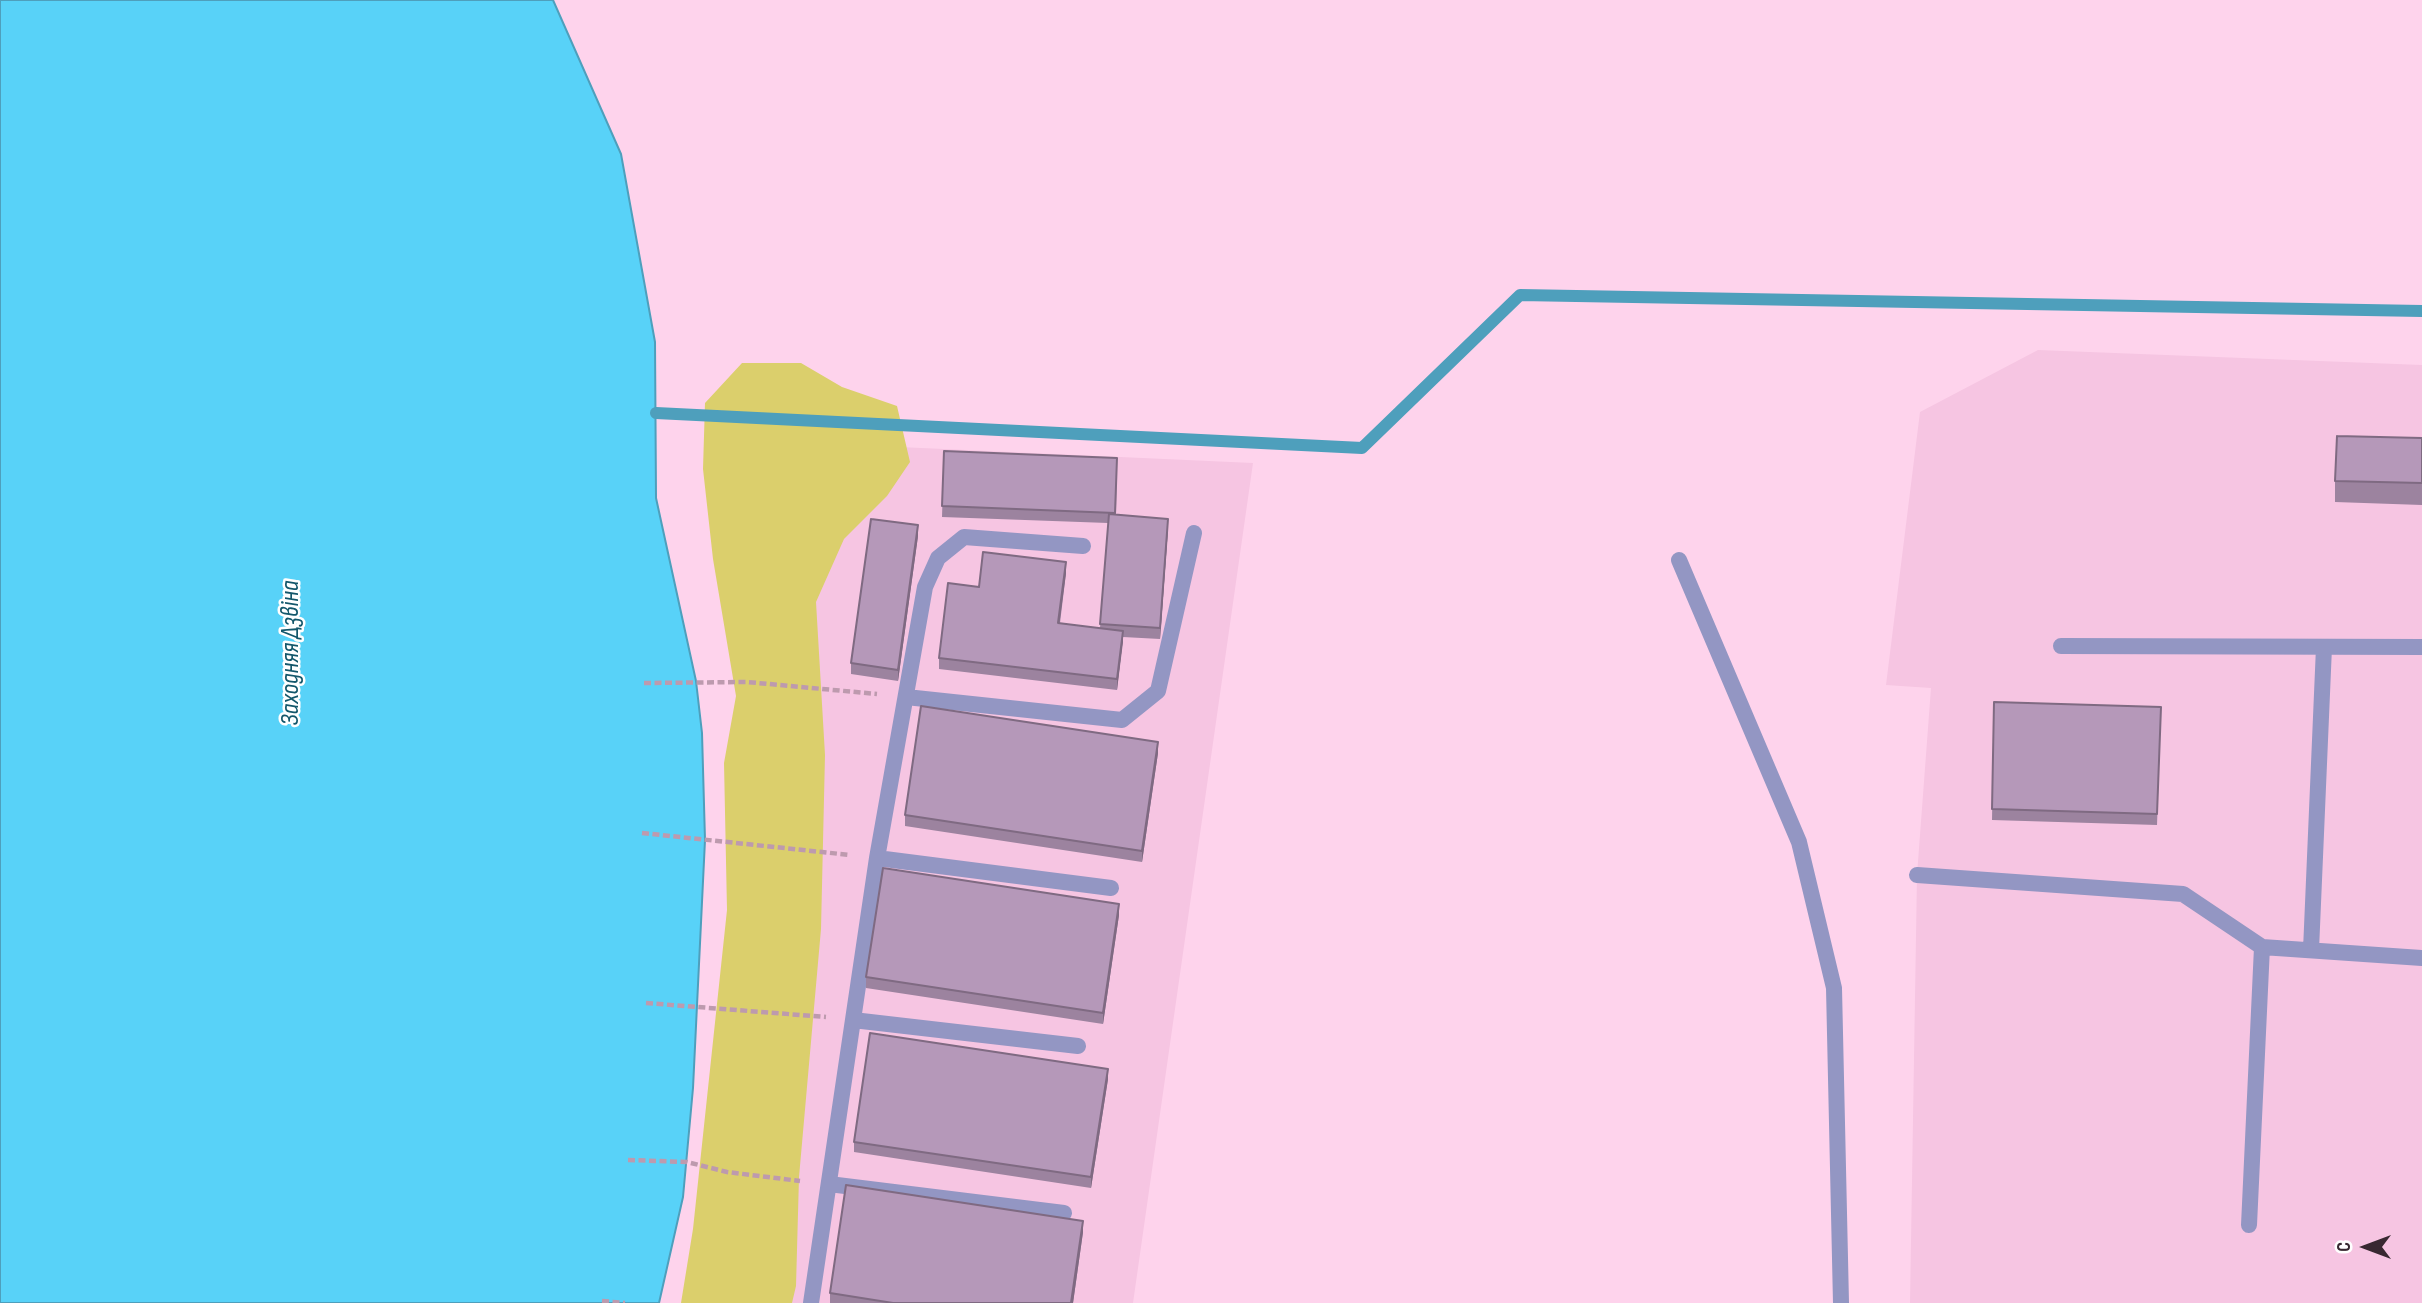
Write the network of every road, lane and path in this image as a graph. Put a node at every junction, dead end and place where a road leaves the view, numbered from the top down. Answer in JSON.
{"nodes":[{"id":1,"x":1194,"y":533,"type":"dead end"},
{"id":2,"x":1083,"y":546,"type":"dead end"},
{"id":3,"x":1679,"y":560,"type":"dead end"},
{"id":4,"x":2062,"y":646,"type":"dead end"},
{"id":5,"x":2325,"y":647,"type":"junction"},
{"id":6,"x":2422,"y":647,"type":"edge"},
{"id":7,"x":644,"y":683,"type":"dead end"},
{"id":8,"x":906,"y":697,"type":"junction"},
{"id":9,"x":642,"y":833,"type":"dead end"},
{"id":10,"x":877,"y":858,"type":"junction"},
{"id":11,"x":1917,"y":876,"type":"dead end"},
{"id":12,"x":1111,"y":888,"type":"dead end"},
{"id":13,"x":2262,"y":947,"type":"junction"},
{"id":14,"x":2311,"y":950,"type":"junction"},
{"id":15,"x":2422,"y":958,"type":"edge"},
{"id":16,"x":646,"y":1003,"type":"dead end"},
{"id":17,"x":853,"y":1020,"type":"junction"},
{"id":18,"x":1079,"y":1046,"type":"dead end"},
{"id":19,"x":628,"y":1160,"type":"dead end"},
{"id":20,"x":829,"y":1184,"type":"junction"},
{"id":21,"x":1064,"y":1213,"type":"dead end"},
{"id":22,"x":2249,"y":1225,"type":"dead end"},
{"id":23,"x":602,"y":1301,"type":"edge"},
{"id":24,"x":625,"y":1303,"type":"edge"},
{"id":25,"x":811,"y":1303,"type":"edge"},
{"id":26,"x":1841,"y":1303,"type":"edge"}],
"edges":[{"from":1,"to":8,"type":"lane"},
{"from":2,"to":8,"type":"lane"},
{"from":3,"to":26,"type":"lane"},
{"from":4,"to":5,"type":"lane"},
{"from":5,"to":6,"type":"lane"},
{"from":5,"to":14,"type":"lane"},
{"from":7,"to":8,"type":"path"},
{"from":8,"to":10,"type":"lane"},
{"from":9,"to":10,"type":"path"},
{"from":10,"to":12,"type":"lane"},
{"from":10,"to":17,"type":"lane"},
{"from":11,"to":13,"type":"lane"},
{"from":13,"to":14,"type":"lane"},
{"from":13,"to":22,"type":"lane"},
{"from":14,"to":15,"type":"lane"},
{"from":16,"to":17,"type":"path"},
{"from":17,"to":18,"type":"lane"},
{"from":17,"to":20,"type":"lane"},
{"from":19,"to":20,"type":"path"},
{"from":20,"to":21,"type":"lane"},
{"from":20,"to":25,"type":"lane"},
{"from":23,"to":24,"type":"path"}]}
